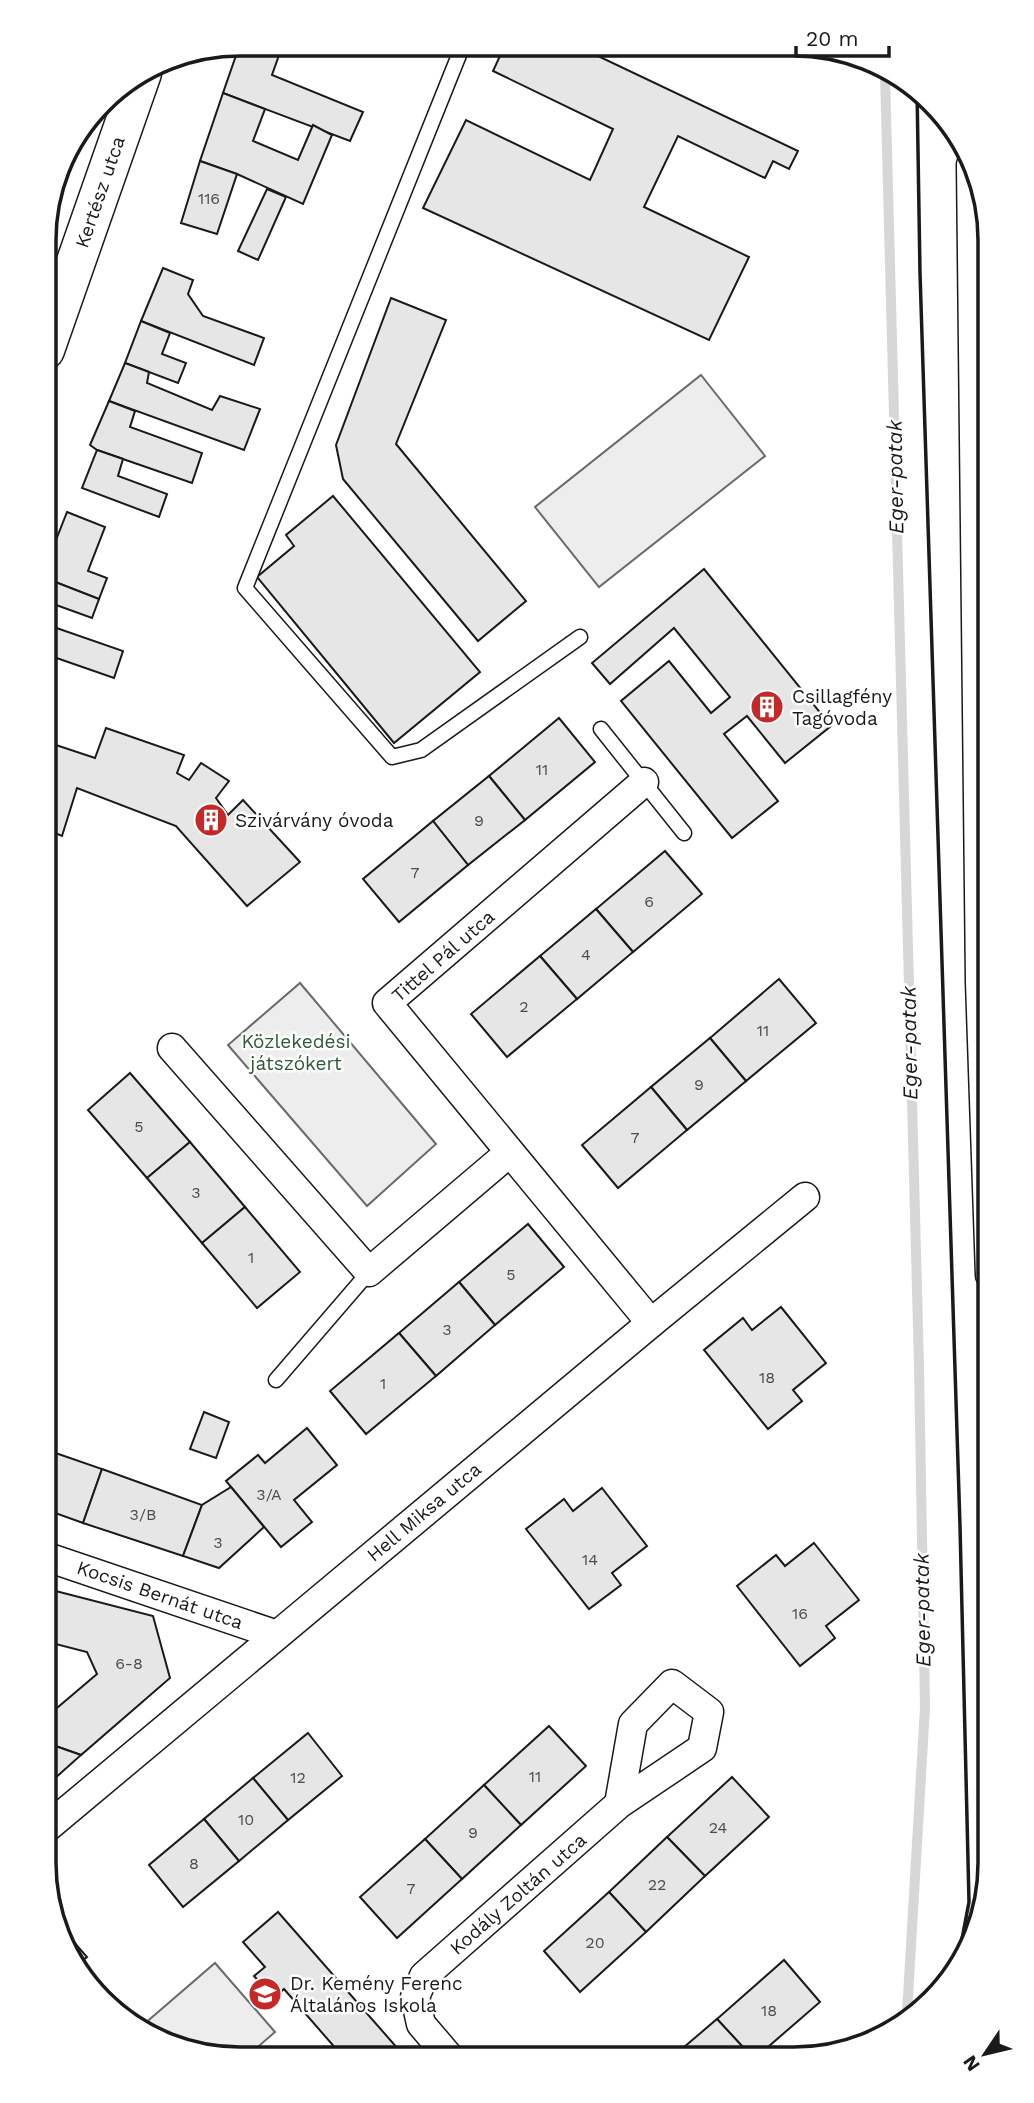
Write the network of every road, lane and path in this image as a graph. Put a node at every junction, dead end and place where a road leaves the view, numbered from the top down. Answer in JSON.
{"nodes":[{"id":1,"x":459,"y":56,"type":"edge"},
{"id":2,"x":137,"y":88,"type":"edge"},
{"id":3,"x":972,"y":194,"type":"edge"},
{"id":4,"x":56,"y":319,"type":"edge"},
{"id":5,"x":978,"y":574,"type":"edge"},
{"id":6,"x":580,"y":637,"type":"dead end"},
{"id":7,"x":601,"y":729,"type":"dead end"},
{"id":8,"x":644,"y":782,"type":"junction"},
{"id":9,"x":684,"y":833,"type":"dead end"},
{"id":10,"x":172,"y":1048,"type":"dead end"},
{"id":11,"x":509,"y":1153,"type":"junction"},
{"id":12,"x":806,"y":1197,"type":"dead end"},
{"id":13,"x":369,"y":1272,"type":"junction"},
{"id":14,"x":651,"y":1323,"type":"junction"},
{"id":15,"x":276,"y":1380,"type":"dead end"},
{"id":16,"x":56,"y":1560,"type":"edge"},
{"id":17,"x":277,"y":1635,"type":"junction"},
{"id":18,"x":620,"y":1804,"type":"dead end"},
{"id":19,"x":56,"y":1820,"type":"edge"},
{"id":20,"x":441,"y":2047,"type":"edge"}],
"edges":[{"from":1,"to":6,"type":"lane"},
{"from":2,"to":4,"type":"street","name":"Kertész utca"},
{"from":3,"to":5,"type":"street"},
{"from":7,"to":8,"type":"lane"},
{"from":8,"to":9,"type":"lane"},
{"from":8,"to":11,"type":"street","name":"Tittel Pál utca"},
{"from":10,"to":13,"type":"street"},
{"from":11,"to":13,"type":"street"},
{"from":11,"to":14,"type":"street","name":"Tittel Pál utca"},
{"from":12,"to":14,"type":"street","name":"Hell Miksa utca"},
{"from":13,"to":15,"type":"lane"},
{"from":14,"to":17,"type":"street","name":"Hell Miksa utca"},
{"from":16,"to":17,"type":"street","name":"Kocsis Bernát utca"},
{"from":17,"to":19,"type":"street","name":"Hell Miksa utca"},
{"from":18,"to":20,"type":"street","name":"Kodály Zoltán utca"}]}
